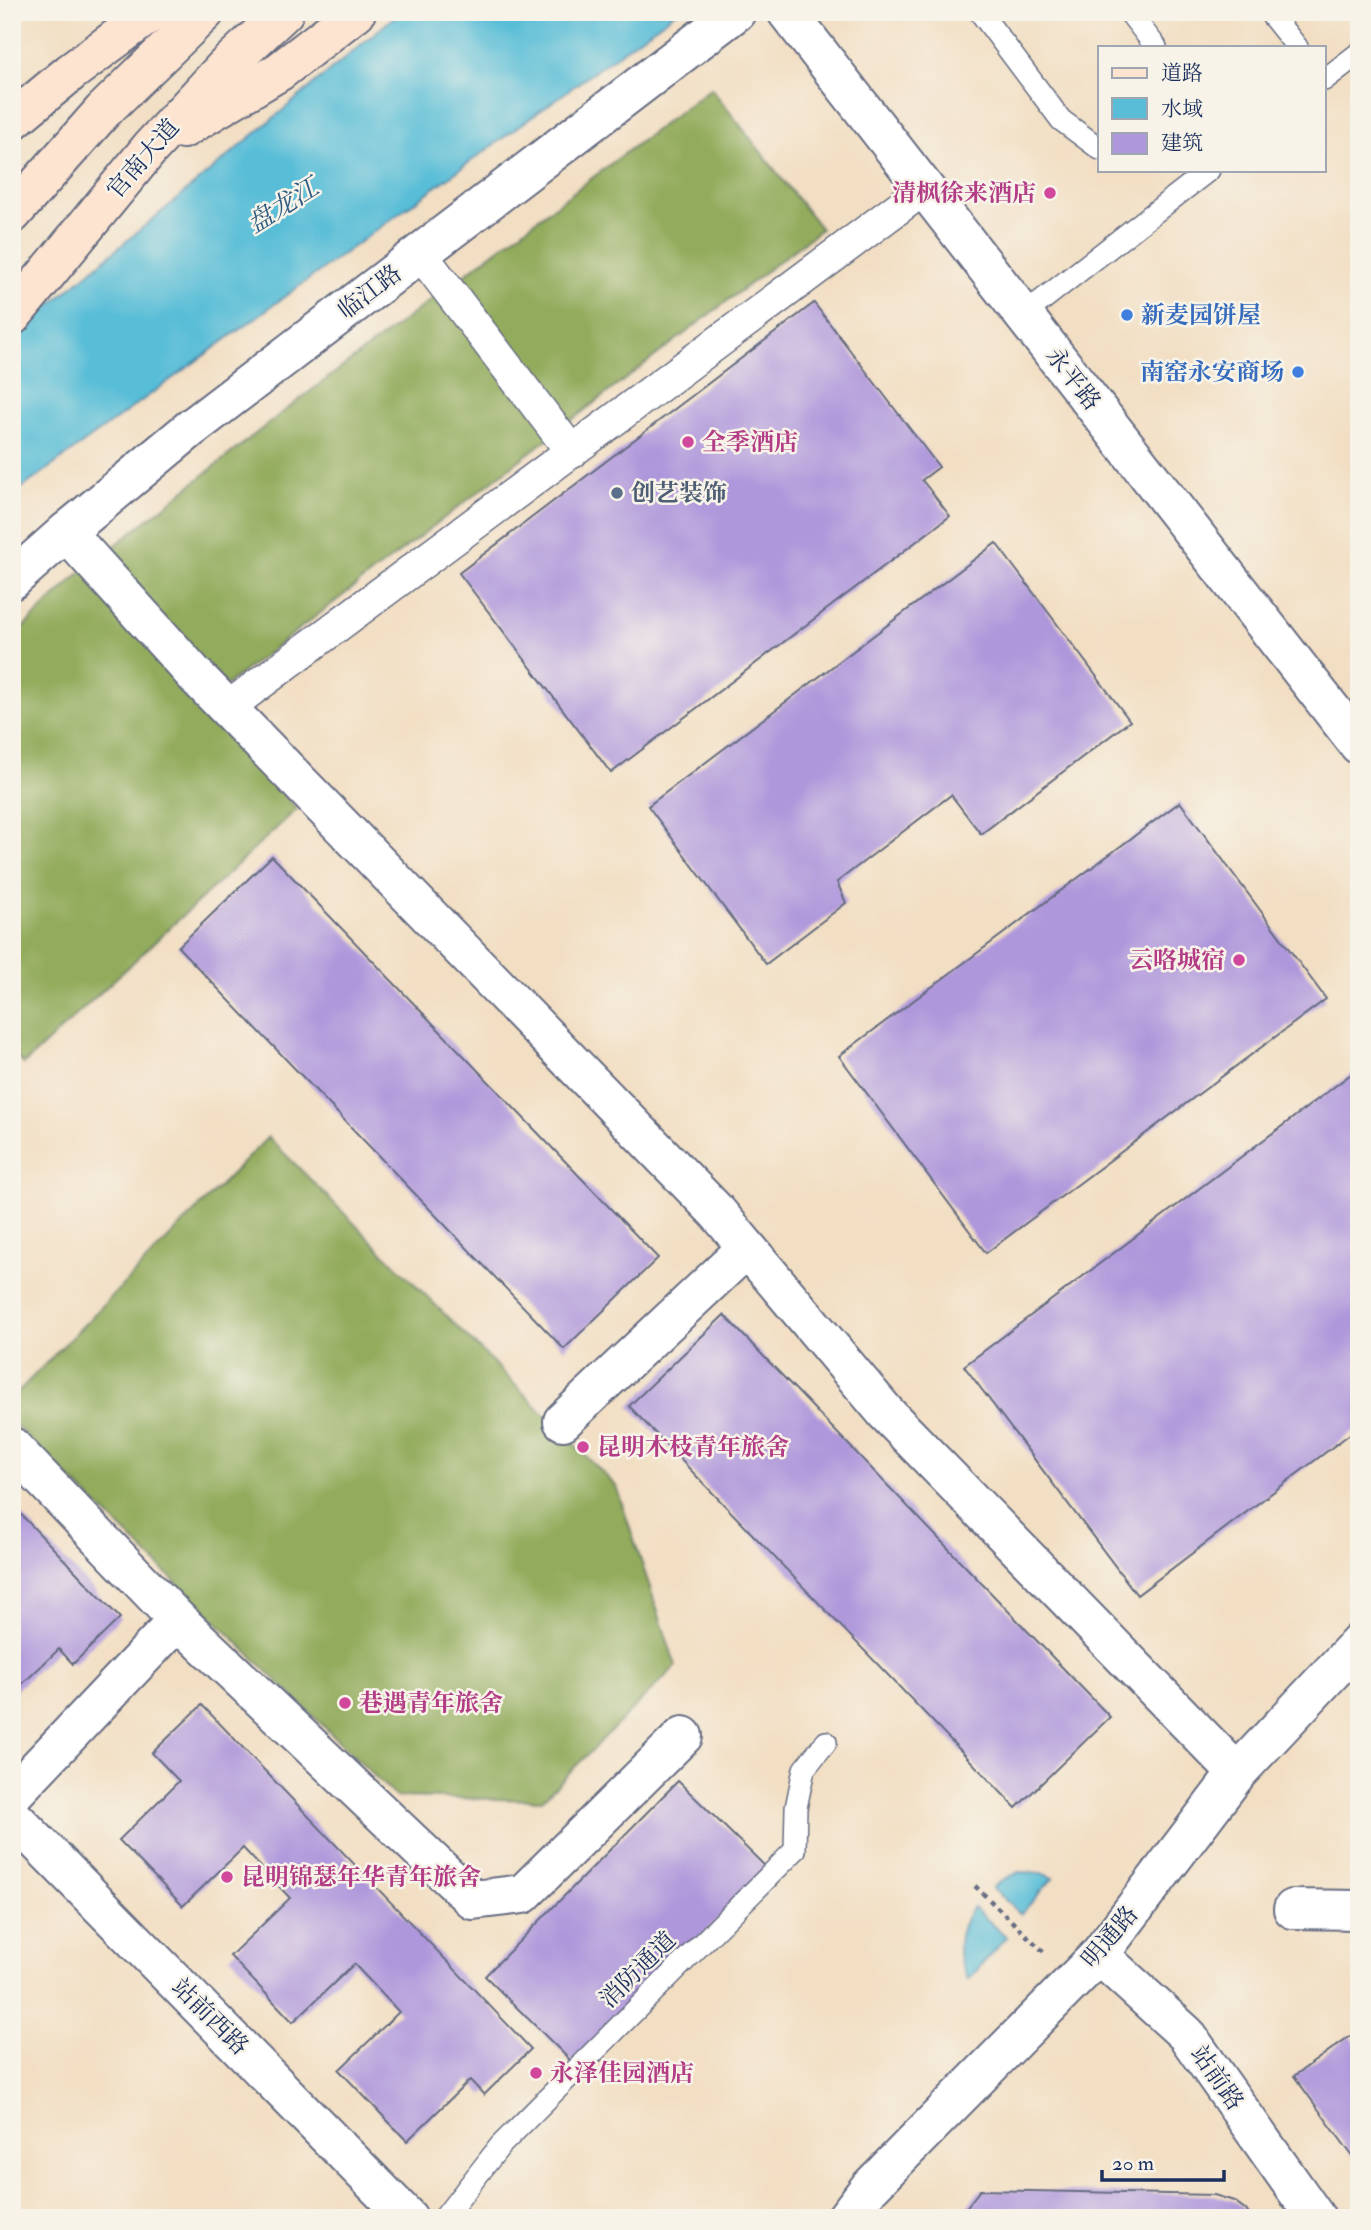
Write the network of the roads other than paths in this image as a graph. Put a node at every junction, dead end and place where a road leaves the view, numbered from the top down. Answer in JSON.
{"nodes":[{"id":1,"x":152,"y":12,"type":"edge"},
{"id":2,"x":205,"y":12,"type":"edge"},
{"id":3,"x":284,"y":12,"type":"edge"},
{"id":4,"x":356,"y":12,"type":"edge"},
{"id":5,"x":736,"y":12,"type":"edge"},
{"id":6,"x":787,"y":12,"type":"edge"},
{"id":7,"x":980,"y":12,"type":"edge"},
{"id":8,"x":1129,"y":12,"type":"edge"},
{"id":9,"x":1269,"y":12,"type":"edge"},
{"id":10,"x":1155,"y":46,"type":"edge"},
{"id":11,"x":1296,"y":46,"type":"edge"},
{"id":12,"x":1359,"y":54,"type":"edge"},
{"id":13,"x":1326,"y":79,"type":"edge"},
{"id":14,"x":12,"y":121,"type":"edge"},
{"id":15,"x":151,"y":147,"type":"junction"},
{"id":16,"x":1098,"y":148,"type":"edge"},
{"id":17,"x":1206,"y":172,"type":"edge"},
{"id":18,"x":925,"y":188,"type":"junction"},
{"id":19,"x":12,"y":214,"type":"edge"},
{"id":20,"x":421,"y":253,"type":"junction"},
{"id":21,"x":1023,"y":315,"type":"junction"},
{"id":22,"x":12,"y":316,"type":"edge"},
{"id":23,"x":572,"y":452,"type":"junction"},
{"id":24,"x":66,"y":532,"type":"junction"},
{"id":25,"x":12,"y":580,"type":"edge"},
{"id":26,"x":227,"y":708,"type":"junction"},
{"id":27,"x":1359,"y":744,"type":"edge"},
{"id":28,"x":747,"y":1248,"type":"junction"},
{"id":29,"x":563,"y":1421,"type":"dead end"},
{"id":30,"x":12,"y":1447,"type":"edge"},
{"id":31,"x":178,"y":1620,"type":"junction"},
{"id":32,"x":1359,"y":1643,"type":"edge"},
{"id":33,"x":683,"y":1736,"type":"dead end"},
{"id":34,"x":826,"y":1742,"type":"dead end"},
{"id":35,"x":1237,"y":1773,"type":"junction"},
{"id":36,"x":12,"y":1795,"type":"edge"},
{"id":37,"x":12,"y":1816,"type":"edge"},
{"id":38,"x":1293,"y":1909,"type":"dead end"},
{"id":39,"x":1359,"y":1910,"type":"edge"},
{"id":40,"x":1086,"y":1967,"type":"junction"},
{"id":41,"x":408,"y":2218,"type":"edge"},
{"id":42,"x":444,"y":2218,"type":"edge"},
{"id":43,"x":846,"y":2218,"type":"edge"},
{"id":44,"x":1315,"y":2218,"type":"edge"}],
"edges":[{"from":1,"to":14,"type":"main road"},
{"from":2,"to":19,"type":"main road"},
{"from":3,"to":15,"type":"main road","name":"官南大道"},
{"from":4,"to":15,"type":"main road"},
{"from":5,"to":20,"type":"street","name":"临江路"},
{"from":6,"to":18,"type":"street","name":"永平路"},
{"from":7,"to":16,"type":"lane"},
{"from":8,"to":10,"type":"lane"},
{"from":9,"to":11,"type":"lane"},
{"from":12,"to":13,"type":"lane"},
{"from":15,"to":22,"type":"main road","name":"官南大道"},
{"from":17,"to":21,"type":"lane"},
{"from":18,"to":21,"type":"street","name":"永平路"},
{"from":18,"to":23,"type":"street"},
{"from":20,"to":23,"type":"street"},
{"from":20,"to":24,"type":"street","name":"临江路"},
{"from":21,"to":27,"type":"street","name":"永平路"},
{"from":23,"to":26,"type":"street"},
{"from":24,"to":25,"type":"street","name":"临江路"},
{"from":24,"to":26,"type":"street"},
{"from":26,"to":28,"type":"street"},
{"from":28,"to":29,"type":"street"},
{"from":28,"to":35,"type":"street"},
{"from":30,"to":31,"type":"street"},
{"from":31,"to":33,"type":"street"},
{"from":31,"to":36,"type":"street"},
{"from":32,"to":35,"type":"street","name":"明通路"},
{"from":34,"to":42,"type":"lane","name":"消防通道"},
{"from":35,"to":40,"type":"street","name":"明通路"},
{"from":37,"to":41,"type":"street","name":"站前西路"},
{"from":38,"to":39,"type":"street"},
{"from":40,"to":43,"type":"street","name":"明通路"},
{"from":40,"to":44,"type":"street","name":"站前路"}]}
